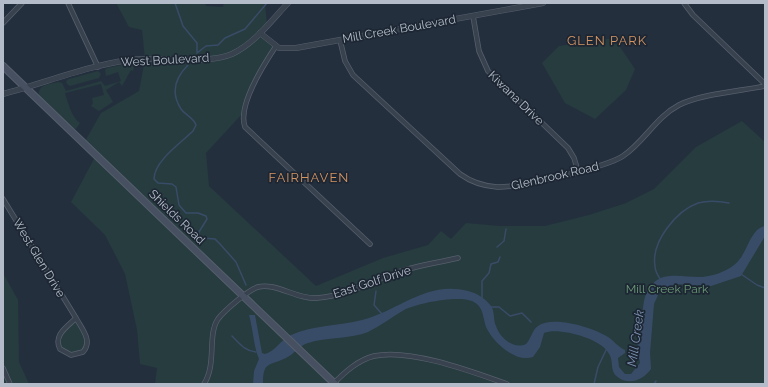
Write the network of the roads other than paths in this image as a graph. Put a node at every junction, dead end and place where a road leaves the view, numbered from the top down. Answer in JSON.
{"nodes":[{"id":1,"x":22,"y":3,"type":"edge"},
{"id":2,"x":68,"y":3,"type":"edge"},
{"id":3,"x":288,"y":3,"type":"edge"},
{"id":4,"x":542,"y":3,"type":"edge"},
{"id":5,"x":684,"y":3,"type":"edge"},
{"id":6,"x":510,"y":6,"type":"edge"},
{"id":7,"x":473,"y":16,"type":"junction"},
{"id":8,"x":3,"y":23,"type":"edge"},
{"id":9,"x":260,"y":33,"type":"junction"},
{"id":10,"x":340,"y":40,"type":"junction"},
{"id":11,"x":276,"y":46,"type":"junction"},
{"id":12,"x":3,"y":66,"type":"edge"},
{"id":13,"x":98,"y":67,"type":"junction"},
{"id":14,"x":765,"y":85,"type":"edge"},
{"id":15,"x":25,"y":88,"type":"junction"},
{"id":16,"x":3,"y":94,"type":"edge"},
{"id":17,"x":578,"y":171,"type":"junction"},
{"id":18,"x":3,"y":199,"type":"edge"},
{"id":19,"x":370,"y":244,"type":"dead end"},
{"id":20,"x":458,"y":258,"type":"dead end"},
{"id":21,"x":243,"y":297,"type":"junction"},
{"id":22,"x":76,"y":318,"type":"junction"},
{"id":23,"x":3,"y":368,"type":"edge"},
{"id":24,"x":10,"y":384,"type":"edge"},
{"id":25,"x":204,"y":384,"type":"edge"},
{"id":26,"x":334,"y":384,"type":"edge"},
{"id":27,"x":507,"y":384,"type":"edge"}],
"edges":[{"from":1,"to":8,"type":"street"},
{"from":2,"to":13,"type":"street"},
{"from":3,"to":9,"type":"street","name":"West Boulevard"},
{"from":4,"to":6,"type":"street","name":"Mill Creek Boulevard"},
{"from":5,"to":14,"type":"street"},
{"from":6,"to":7,"type":"street","name":"Mill Creek Boulevard"},
{"from":7,"to":10,"type":"street","name":"Mill Creek Boulevard"},
{"from":7,"to":17,"type":"street","name":"Kiwana Drive"},
{"from":9,"to":11,"type":"street"},
{"from":9,"to":13,"type":"street","name":"West Boulevard"},
{"from":10,"to":11,"type":"street","name":"Mill Creek Boulevard"},
{"from":10,"to":17,"type":"street","name":"Glenbrook Road"},
{"from":11,"to":19,"type":"street"},
{"from":12,"to":15,"type":"main road","name":"Shields Road"},
{"from":13,"to":15,"type":"street","name":"West Boulevard"},
{"from":14,"to":17,"type":"street","name":"Glenbrook Road"},
{"from":15,"to":16,"type":"street","name":"West Boulevard"},
{"from":15,"to":21,"type":"main road","name":"Shields Road"},
{"from":18,"to":22,"type":"street","name":"West Glen Drive"},
{"from":20,"to":21,"type":"street","name":"East Golf Drive"},
{"from":21,"to":25,"type":"street","name":"East Golf Drive"},
{"from":21,"to":26,"type":"main road","name":"Shields Road"},
{"from":22,"to":22,"type":"street","name":"West Glen Drive"},
{"from":23,"to":24,"type":"street"},
{"from":26,"to":27,"type":"street"}]}
